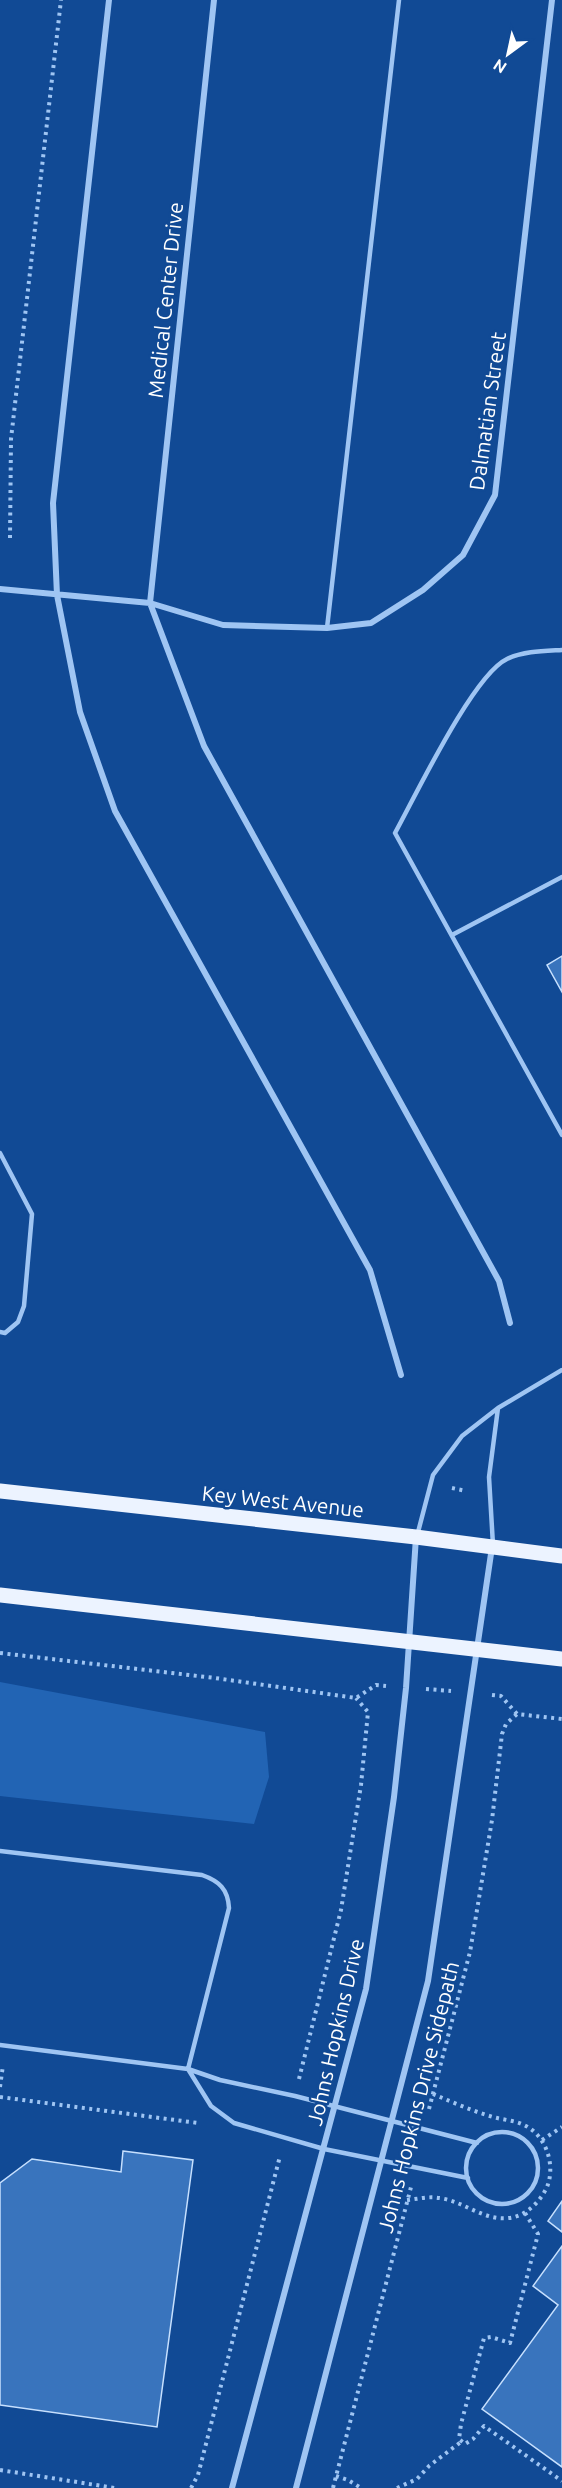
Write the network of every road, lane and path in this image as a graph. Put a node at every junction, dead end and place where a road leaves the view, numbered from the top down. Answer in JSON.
{"nodes":[{"id":1,"x":62,"y":0,"type":"edge"},
{"id":2,"x":109,"y":0,"type":"edge"},
{"id":3,"x":214,"y":0,"type":"edge"},
{"id":4,"x":399,"y":0,"type":"edge"},
{"id":5,"x":552,"y":0,"type":"edge"},
{"id":6,"x":10,"y":538,"type":"dead end"},
{"id":7,"x":0,"y":589,"type":"edge"},
{"id":8,"x":57,"y":595,"type":"junction"},
{"id":9,"x":150,"y":603,"type":"junction"},
{"id":10,"x":327,"y":628,"type":"junction"},
{"id":11,"x":562,"y":650,"type":"edge"},
{"id":12,"x":562,"y":877,"type":"edge"},
{"id":13,"x":452,"y":935,"type":"junction"},
{"id":14,"x":562,"y":1135,"type":"edge"},
{"id":15,"x":0,"y":1154,"type":"edge"},
{"id":16,"x":510,"y":1323,"type":"dead end"},
{"id":17,"x":0,"y":1332,"type":"edge"},
{"id":18,"x":562,"y":1370,"type":"edge"},
{"id":19,"x":401,"y":1375,"type":"dead end"},
{"id":20,"x":498,"y":1407,"type":"junction"},
{"id":21,"x":452,"y":1488,"type":"dead end"},
{"id":22,"x":0,"y":1491,"type":"edge"},
{"id":23,"x":466,"y":1491,"type":"dead end"},
{"id":24,"x":416,"y":1537,"type":"junction"},
{"id":25,"x":492,"y":1547,"type":"junction"},
{"id":26,"x":562,"y":1556,"type":"edge"},
{"id":27,"x":0,"y":1595,"type":"edge"},
{"id":28,"x":408,"y":1642,"type":"junction"},
{"id":29,"x":478,"y":1650,"type":"junction"},
{"id":30,"x":0,"y":1653,"type":"edge"},
{"id":31,"x":562,"y":1659,"type":"edge"},
{"id":32,"x":406,"y":1688,"type":"junction"},
{"id":33,"x":472,"y":1692,"type":"junction"},
{"id":34,"x":517,"y":1714,"type":"junction"},
{"id":35,"x":562,"y":1719,"type":"edge"},
{"id":36,"x":0,"y":1851,"type":"edge"},
{"id":37,"x":0,"y":2045,"type":"edge"},
{"id":38,"x":188,"y":2069,"type":"junction"},
{"id":39,"x":433,"y":2094,"type":"junction"},
{"id":40,"x":0,"y":2097,"type":"edge"},
{"id":41,"x":336,"y":2106,"type":"junction"},
{"id":42,"x":393,"y":2121,"type":"junction"},
{"id":43,"x":201,"y":2125,"type":"dead end"},
{"id":44,"x":562,"y":2127,"type":"edge"},
{"id":45,"x":424,"y":2130,"type":"junction"},
{"id":46,"x":542,"y":2140,"type":"junction"},
{"id":47,"x":477,"y":2143,"type":"junction"},
{"id":48,"x":324,"y":2149,"type":"junction"},
{"id":49,"x":273,"y":2157,"type":"dead end"},
{"id":50,"x":382,"y":2161,"type":"junction"},
{"id":51,"x":278,"y":2162,"type":"dead end"},
{"id":52,"x":416,"y":2168,"type":"junction"},
{"id":53,"x":468,"y":2178,"type":"junction"},
{"id":54,"x":407,"y":2200,"type":"junction"},
{"id":55,"x":525,"y":2213,"type":"junction"},
{"id":56,"x":461,"y":2442,"type":"junction"},
{"id":57,"x":0,"y":2470,"type":"edge"},
{"id":58,"x":336,"y":2476,"type":"junction"},
{"id":59,"x":562,"y":2481,"type":"edge"},
{"id":60,"x":115,"y":2488,"type":"edge"},
{"id":61,"x":232,"y":2488,"type":"edge"},
{"id":62,"x":296,"y":2488,"type":"edge"},
{"id":63,"x":333,"y":2488,"type":"edge"},
{"id":64,"x":361,"y":2488,"type":"edge"},
{"id":65,"x":398,"y":2488,"type":"edge"}],
"edges":[{"from":1,"to":6,"type":"path"},
{"from":2,"to":8,"type":"street"},
{"from":3,"to":9,"type":"street","name":"Medical Center Drive"},
{"from":4,"to":10,"type":"lane"},
{"from":5,"to":10,"type":"street","name":"Dalmatian Street"},
{"from":7,"to":8,"type":"street","name":"Dalmatian Street"},
{"from":8,"to":9,"type":"street","name":"Dalmatian Street"},
{"from":8,"to":19,"type":"street"},
{"from":9,"to":10,"type":"street","name":"Dalmatian Street"},
{"from":9,"to":16,"type":"street"},
{"from":11,"to":13,"type":"lane"},
{"from":12,"to":13,"type":"lane"},
{"from":13,"to":14,"type":"lane"},
{"from":15,"to":17,"type":"lane"},
{"from":18,"to":20,"type":"lane"},
{"from":20,"to":24,"type":"lane"},
{"from":20,"to":25,"type":"lane"},
{"from":21,"to":23,"type":"path"},
{"from":22,"to":24,"type":"main road","name":"Key West Avenue"},
{"from":24,"to":25,"type":"main road","name":"Key West Avenue"},
{"from":24,"to":28,"type":"street","name":"Johns Hopkins Drive"},
{"from":25,"to":26,"type":"main road","name":"Key West Avenue"},
{"from":25,"to":29,"type":"street"},
{"from":27,"to":28,"type":"main road"},
{"from":28,"to":29,"type":"main road"},
{"from":28,"to":32,"type":"street","name":"Johns Hopkins Drive"},
{"from":29,"to":31,"type":"main road"},
{"from":29,"to":33,"type":"street"},
{"from":30,"to":32,"type":"path"},
{"from":32,"to":33,"type":"path"},
{"from":32,"to":41,"type":"street","name":"Johns Hopkins Drive"},
{"from":33,"to":34,"type":"path"},
{"from":33,"to":42,"type":"street"},
{"from":34,"to":35,"type":"path"},
{"from":34,"to":39,"type":"path","name":"Johns Hopkins Drive Sidepath"},
{"from":36,"to":38,"type":"lane"},
{"from":37,"to":38,"type":"lane"},
{"from":38,"to":41,"type":"lane"},
{"from":38,"to":48,"type":"lane"},
{"from":39,"to":45,"type":"path","name":"Johns Hopkins Drive Sidepath"},
{"from":39,"to":46,"type":"path"},
{"from":40,"to":43,"type":"path"},
{"from":41,"to":42,"type":"lane"},
{"from":41,"to":48,"type":"street","name":"Johns Hopkins Drive"},
{"from":42,"to":45,"type":"lane"},
{"from":42,"to":50,"type":"street"},
{"from":44,"to":46,"type":"path"},
{"from":45,"to":47,"type":"lane"},
{"from":46,"to":55,"type":"path"},
{"from":47,"to":53,"type":"lane"},
{"from":47,"to":53,"type":"lane"},
{"from":48,"to":50,"type":"lane"},
{"from":48,"to":61,"type":"street","name":"Johns Hopkins Drive"},
{"from":49,"to":51,"type":"path"},
{"from":50,"to":52,"type":"lane"},
{"from":50,"to":62,"type":"street"},
{"from":52,"to":53,"type":"lane"},
{"from":52,"to":54,"type":"path","name":"Johns Hopkins Drive Sidepath"},
{"from":54,"to":55,"type":"path"},
{"from":54,"to":58,"type":"path","name":"Johns Hopkins Drive Sidepath"},
{"from":55,"to":56,"type":"path"},
{"from":56,"to":59,"type":"path"},
{"from":56,"to":65,"type":"path"},
{"from":57,"to":60,"type":"path"},
{"from":58,"to":63,"type":"path","name":"Johns Hopkins Drive Sidepath"},
{"from":58,"to":64,"type":"path"}]}
